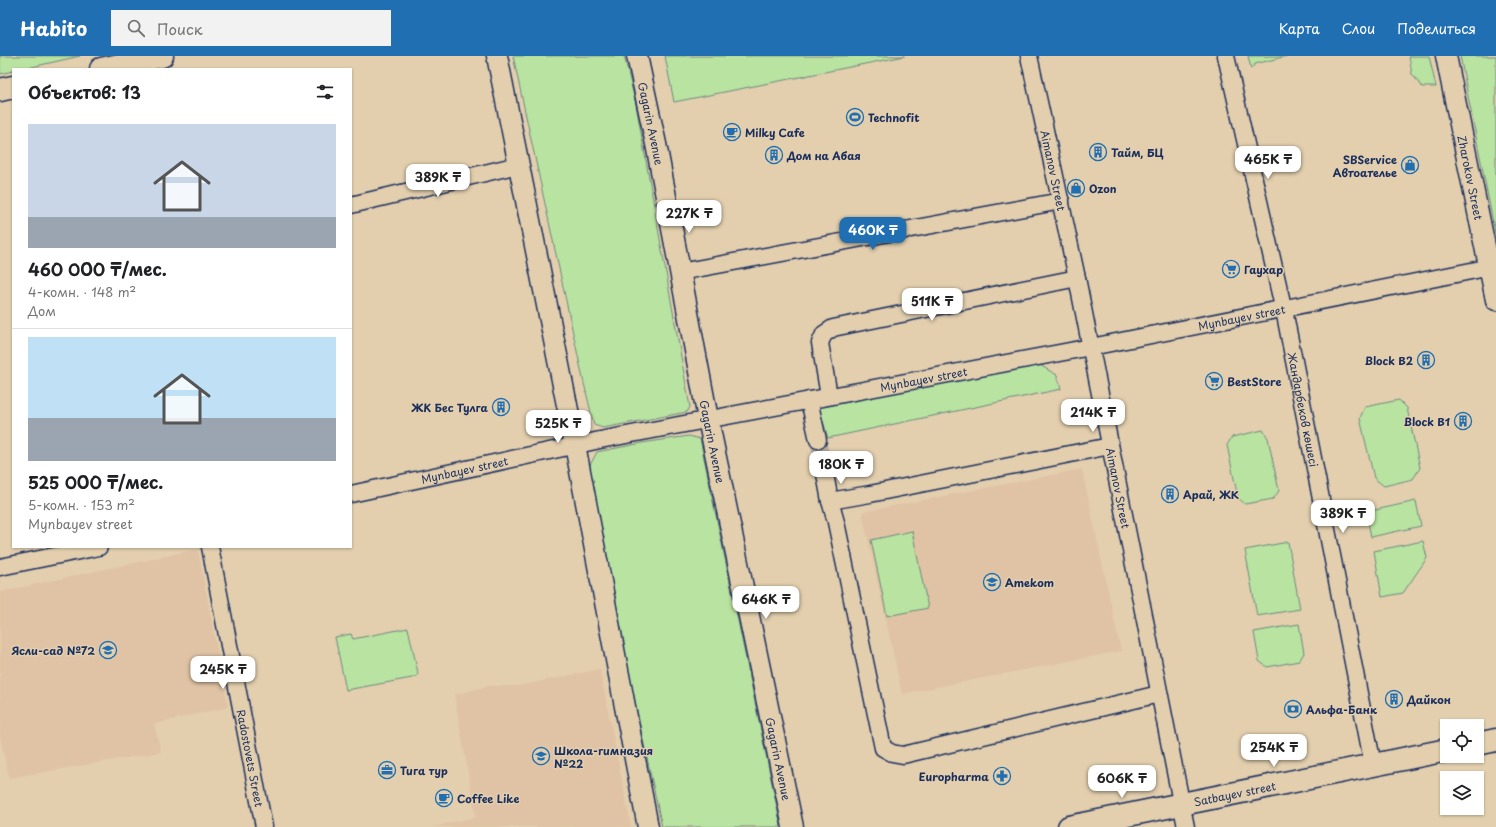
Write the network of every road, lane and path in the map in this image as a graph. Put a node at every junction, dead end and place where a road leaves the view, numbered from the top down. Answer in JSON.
{"nodes":[{"id":1,"x":162,"y":56,"type":"edge"},
{"id":2,"x":496,"y":56,"type":"edge"},
{"id":3,"x":637,"y":56,"type":"edge"},
{"id":4,"x":1029,"y":56,"type":"edge"},
{"id":5,"x":1226,"y":56,"type":"edge"},
{"id":6,"x":1446,"y":56,"type":"edge"},
{"id":7,"x":122,"y":67,"type":"edge"},
{"id":8,"x":112,"y":68,"type":"edge"},
{"id":9,"x":12,"y":87,"type":"edge"},
{"id":10,"x":0,"y":90,"type":"edge"},
{"id":11,"x":518,"y":165,"type":"junction"},
{"id":12,"x":1061,"y":201,"type":"junction"},
{"id":13,"x":352,"y":205,"type":"edge"},
{"id":14,"x":1493,"y":267,"type":"edge"},
{"id":15,"x":680,"y":272,"type":"junction"},
{"id":16,"x":1077,"y":278,"type":"junction"},
{"id":17,"x":1496,"y":300,"type":"edge"},
{"id":18,"x":1284,"y":309,"type":"junction"},
{"id":19,"x":1091,"y":347,"type":"junction"},
{"id":20,"x":829,"y":396,"type":"junction"},
{"id":21,"x":809,"y":400,"type":"junction"},
{"id":22,"x":708,"y":419,"type":"junction"},
{"id":23,"x":818,"y":440,"type":"tunnel mouth"},
{"id":24,"x":575,"y":445,"type":"junction"},
{"id":25,"x":1110,"y":446,"type":"junction"},
{"id":26,"x":825,"y":474,"type":"tunnel mouth"},
{"id":27,"x":352,"y":494,"type":"edge"},
{"id":28,"x":830,"y":501,"type":"junction"},
{"id":29,"x":94,"y":548,"type":"edge"},
{"id":30,"x":210,"y":548,"type":"edge"},
{"id":31,"x":0,"y":567,"type":"edge"},
{"id":32,"x":1159,"y":694,"type":"junction"},
{"id":33,"x":1496,"y":740,"type":"edge"},
{"id":34,"x":1484,"y":743,"type":"edge"},
{"id":35,"x":1440,"y":751,"type":"edge"},
{"id":36,"x":1373,"y":765,"type":"junction"},
{"id":37,"x":1182,"y":804,"type":"junction"},
{"id":38,"x":264,"y":827,"type":"edge"},
{"id":39,"x":648,"y":827,"type":"edge"},
{"id":40,"x":793,"y":827,"type":"edge"},
{"id":41,"x":1069,"y":827,"type":"edge"},
{"id":42,"x":1186,"y":827,"type":"edge"}],
"edges":[{"from":1,"to":7,"type":"main road"},
{"from":2,"to":11,"type":"street"},
{"from":3,"to":15,"type":"street","name":"Gagarin Avenue"},
{"from":4,"to":12,"type":"street","name":"Aimanov Street"},
{"from":5,"to":18,"type":"street","name":"Жандарбеков көшесі"},
{"from":6,"to":14,"type":"street","name":"Zharokov Street"},
{"from":7,"to":8,"type":"main road"},
{"from":9,"to":10,"type":"main road"},
{"from":11,"to":13,"type":"street"},
{"from":11,"to":24,"type":"street"},
{"from":12,"to":15,"type":"street"},
{"from":12,"to":16,"type":"street","name":"Aimanov Street"},
{"from":14,"to":17,"type":"street","name":"Zharokov Street"},
{"from":14,"to":18,"type":"street","name":"Mynbayev street"},
{"from":15,"to":22,"type":"street","name":"Gagarin Avenue"},
{"from":16,"to":19,"type":"street","name":"Aimanov Street"},
{"from":16,"to":20,"type":"street"},
{"from":18,"to":19,"type":"street","name":"Mynbayev street"},
{"from":18,"to":36,"type":"street","name":"Жандарбеков көшесі"},
{"from":19,"to":20,"type":"street","name":"Mynbayev street"},
{"from":19,"to":25,"type":"street","name":"Aimanov Street"},
{"from":20,"to":21,"type":"street","name":"Mynbayev street"},
{"from":21,"to":22,"type":"street","name":"Mynbayev street"},
{"from":21,"to":23,"type":"street"},
{"from":22,"to":24,"type":"street","name":"Mynbayev street"},
{"from":22,"to":40,"type":"street","name":"Gagarin Avenue"},
{"from":24,"to":27,"type":"street","name":"Mynbayev street"},
{"from":24,"to":39,"type":"street"},
{"from":25,"to":28,"type":"street"},
{"from":25,"to":32,"type":"street","name":"Aimanov Street"},
{"from":26,"to":28,"type":"street"},
{"from":28,"to":32,"type":"street"},
{"from":29,"to":31,"type":"street"},
{"from":30,"to":38,"type":"street","name":"Radostovets Street"},
{"from":32,"to":37,"type":"street","name":"Aimanov Street"},
{"from":33,"to":34,"type":"main road"},
{"from":35,"to":36,"type":"main road","name":"Satbayev street"},
{"from":36,"to":37,"type":"main road","name":"Satbayev street"},
{"from":37,"to":41,"type":"main road","name":"Satbayev street"},
{"from":37,"to":42,"type":"street","name":"Aimanov Street"}]}
